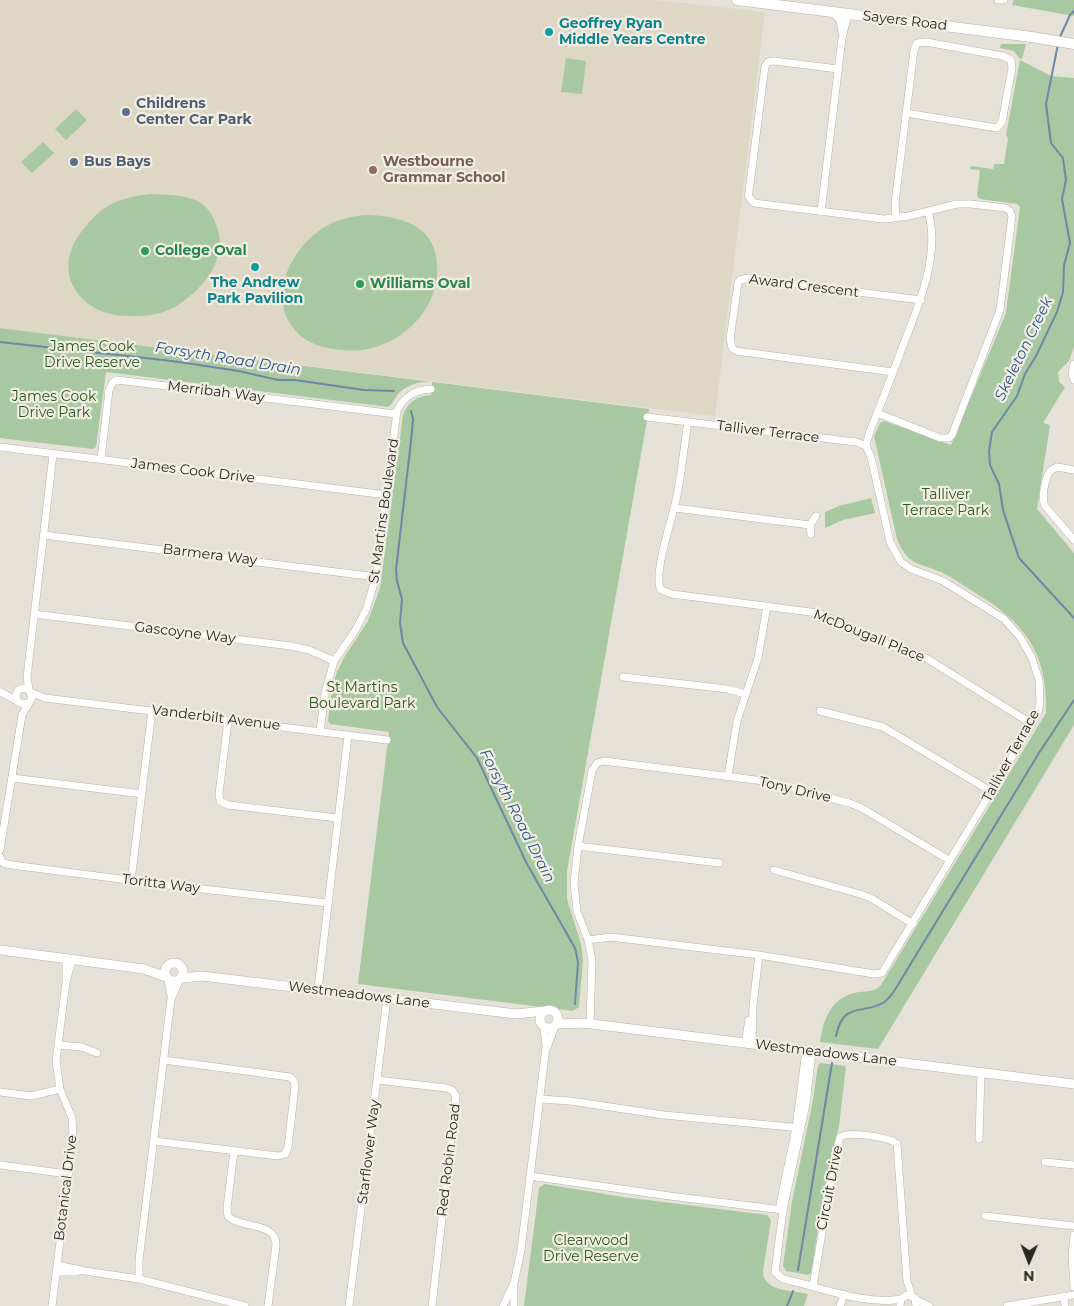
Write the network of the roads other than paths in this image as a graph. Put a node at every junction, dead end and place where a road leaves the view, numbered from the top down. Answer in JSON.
{"nodes":[{"id":1,"x":736,"y":0,"type":"edge"},
{"id":2,"x":998,"y":0,"type":"edge"},
{"id":3,"x":1004,"y":0,"type":"edge"},
{"id":4,"x":831,"y":12,"type":"junction"},
{"id":5,"x":848,"y":14,"type":"junction"},
{"id":6,"x":842,"y":38,"type":"junction"},
{"id":7,"x":1074,"y":44,"type":"edge"},
{"id":8,"x":838,"y":69,"type":"junction"},
{"id":9,"x":906,"y":114,"type":"junction"},
{"id":10,"x":928,"y":211,"type":"junction"},
{"id":11,"x":821,"y":212,"type":"junction"},
{"id":12,"x":896,"y":218,"type":"junction"},
{"id":13,"x":921,"y":300,"type":"junction"},
{"id":14,"x":1074,"y":364,"type":"edge"},
{"id":15,"x":893,"y":372,"type":"junction"},
{"id":16,"x":1074,"y":380,"type":"edge"},
{"id":17,"x":431,"y":389,"type":"dead end"},
{"id":18,"x":877,"y":413,"type":"junction"},
{"id":19,"x":396,"y":414,"type":"junction"},
{"id":20,"x":647,"y":417,"type":"dead end"},
{"id":21,"x":688,"y":422,"type":"junction"},
{"id":22,"x":866,"y":446,"type":"junction"},
{"id":23,"x":0,"y":447,"type":"edge"},
{"id":24,"x":53,"y":454,"type":"junction"},
{"id":25,"x":101,"y":459,"type":"junction"},
{"id":26,"x":1074,"y":470,"type":"edge"},
{"id":27,"x":387,"y":495,"type":"junction"},
{"id":28,"x":675,"y":508,"type":"junction"},
{"id":29,"x":816,"y":516,"type":"dead end"},
{"id":30,"x":810,"y":525,"type":"junction"},
{"id":31,"x":811,"y":534,"type":"dead end"},
{"id":32,"x":44,"y":535,"type":"junction"},
{"id":33,"x":1074,"y":540,"type":"edge"},
{"id":34,"x":376,"y":577,"type":"junction"},
{"id":35,"x":767,"y":606,"type":"junction"},
{"id":36,"x":34,"y":614,"type":"junction"},
{"id":37,"x":334,"y":661,"type":"junction"},
{"id":38,"x":623,"y":677,"type":"dead end"},
{"id":39,"x":25,"y":690,"type":"junction"},
{"id":40,"x":0,"y":692,"type":"edge"},
{"id":41,"x":746,"y":694,"type":"junction"},
{"id":42,"x":45,"y":698,"type":"junction"},
{"id":43,"x":18,"y":701,"type":"junction"},
{"id":44,"x":29,"y":702,"type":"junction"},
{"id":45,"x":152,"y":710,"type":"junction"},
{"id":46,"x":820,"y":711,"type":"dead end"},
{"id":47,"x":22,"y":715,"type":"junction"},
{"id":48,"x":228,"y":720,"type":"junction"},
{"id":49,"x":1032,"y":724,"type":"junction"},
{"id":50,"x":320,"y":732,"type":"junction"},
{"id":51,"x":348,"y":735,"type":"junction"},
{"id":52,"x":387,"y":740,"type":"dead end"},
{"id":53,"x":728,"y":776,"type":"junction"},
{"id":54,"x":12,"y":778,"type":"junction"},
{"id":55,"x":992,"y":792,"type":"junction"},
{"id":56,"x":142,"y":794,"type":"junction"},
{"id":57,"x":337,"y":818,"type":"junction"},
{"id":58,"x":578,"y":846,"type":"junction"},
{"id":59,"x":0,"y":850,"type":"edge"},
{"id":60,"x":950,"y":860,"type":"junction"},
{"id":61,"x":1,"y":863,"type":"edge"},
{"id":62,"x":719,"y":863,"type":"dead end"},
{"id":63,"x":774,"y":870,"type":"dead end"},
{"id":64,"x":131,"y":881,"type":"junction"},
{"id":65,"x":327,"y":903,"type":"junction"},
{"id":66,"x":913,"y":924,"type":"junction"},
{"id":67,"x":588,"y":940,"type":"junction"},
{"id":68,"x":0,"y":950,"type":"edge"},
{"id":69,"x":759,"y":955,"type":"junction"},
{"id":70,"x":69,"y":959,"type":"junction"},
{"id":71,"x":168,"y":966,"type":"junction"},
{"id":72,"x":183,"y":968,"type":"junction"},
{"id":73,"x":144,"y":969,"type":"junction"},
{"id":74,"x":202,"y":976,"type":"junction"},
{"id":75,"x":167,"y":978,"type":"junction"},
{"id":76,"x":180,"y":979,"type":"junction"},
{"id":77,"x":318,"y":989,"type":"junction"},
{"id":78,"x":387,"y":998,"type":"junction"},
{"id":79,"x":172,"y":999,"type":"junction"},
{"id":80,"x":548,"y":1011,"type":"junction"},
{"id":81,"x":516,"y":1014,"type":"junction"},
{"id":82,"x":584,"y":1023,"type":"junction"},
{"id":83,"x":543,"y":1025,"type":"junction"},
{"id":84,"x":556,"y":1025,"type":"junction"},
{"id":85,"x":748,"y":1043,"type":"junction"},
{"id":86,"x":58,"y":1045,"type":"junction"},
{"id":87,"x":546,"y":1047,"type":"junction"},
{"id":88,"x":810,"y":1051,"type":"junction"},
{"id":89,"x":97,"y":1053,"type":"dead end"},
{"id":90,"x":164,"y":1060,"type":"junction"},
{"id":91,"x":981,"y":1072,"type":"junction"},
{"id":92,"x":377,"y":1080,"type":"junction"},
{"id":93,"x":1074,"y":1084,"type":"edge"},
{"id":94,"x":60,"y":1089,"type":"junction"},
{"id":95,"x":0,"y":1092,"type":"edge"},
{"id":96,"x":540,"y":1099,"type":"junction"},
{"id":97,"x":799,"y":1128,"type":"junction"},
{"id":98,"x":979,"y":1139,"type":"dead end"},
{"id":99,"x":154,"y":1141,"type":"junction"},
{"id":100,"x":234,"y":1151,"type":"junction"},
{"id":101,"x":1045,"y":1162,"type":"dead end"},
{"id":102,"x":0,"y":1165,"type":"edge"},
{"id":103,"x":1074,"y":1165,"type":"edge"},
{"id":104,"x":68,"y":1174,"type":"junction"},
{"id":105,"x":530,"y":1176,"type":"junction"},
{"id":106,"x":783,"y":1210,"type":"junction"},
{"id":107,"x":984,"y":1216,"type":"dead end"},
{"id":108,"x":1074,"y":1226,"type":"edge"},
{"id":109,"x":1074,"y":1235,"type":"edge"},
{"id":110,"x":56,"y":1268,"type":"junction"},
{"id":111,"x":136,"y":1278,"type":"junction"},
{"id":112,"x":514,"y":1283,"type":"junction"},
{"id":113,"x":813,"y":1286,"type":"junction"},
{"id":114,"x":1074,"y":1287,"type":"edge"},
{"id":115,"x":844,"y":1294,"type":"junction"},
{"id":116,"x":1074,"y":1295,"type":"edge"},
{"id":117,"x":1064,"y":1296,"type":"junction"},
{"id":118,"x":906,"y":1301,"type":"edge"},
{"id":119,"x":216,"y":1302,"type":"edge"},
{"id":120,"x":52,"y":1306,"type":"edge"},
{"id":121,"x":244,"y":1306,"type":"edge"},
{"id":122,"x":268,"y":1306,"type":"edge"},
{"id":123,"x":349,"y":1306,"type":"edge"},
{"id":124,"x":432,"y":1306,"type":"edge"},
{"id":125,"x":503,"y":1306,"type":"edge"},
{"id":126,"x":512,"y":1306,"type":"edge"},
{"id":127,"x":840,"y":1306,"type":"edge"},
{"id":128,"x":929,"y":1306,"type":"edge"},
{"id":129,"x":1007,"y":1306,"type":"edge"},
{"id":130,"x":1065,"y":1306,"type":"edge"}],
"edges":[{"from":1,"to":4,"type":"main road","name":"Sayers Road"},
{"from":2,"to":3,"type":"street"},
{"from":4,"to":5,"type":"main road","name":"Sayers Road"},
{"from":4,"to":6,"type":"street"},
{"from":5,"to":6,"type":"street"},
{"from":5,"to":7,"type":"main road","name":"Sayers Road"},
{"from":6,"to":8,"type":"street"},
{"from":8,"to":11,"type":"street"},
{"from":8,"to":11,"type":"street"},
{"from":9,"to":9,"type":"street"},
{"from":9,"to":12,"type":"street"},
{"from":10,"to":12,"type":"street"},
{"from":10,"to":13,"type":"street"},
{"from":10,"to":18,"type":"street"},
{"from":11,"to":12,"type":"street"},
{"from":13,"to":15,"type":"street"},
{"from":13,"to":15,"type":"street","name":"Award Crescent"},
{"from":14,"to":16,"type":"street"},
{"from":15,"to":18,"type":"street"},
{"from":17,"to":19,"type":"street","name":"St Martins Boulevard"},
{"from":18,"to":22,"type":"street"},
{"from":19,"to":25,"type":"street","name":"Merribah Way"},
{"from":19,"to":27,"type":"street","name":"St Martins Boulevard"},
{"from":20,"to":21,"type":"street","name":"Talliver Terrace"},
{"from":21,"to":22,"type":"street","name":"Talliver Terrace"},
{"from":21,"to":28,"type":"street"},
{"from":22,"to":49,"type":"street","name":"Talliver Terrace"},
{"from":23,"to":24,"type":"street","name":"James Cook Drive"},
{"from":24,"to":25,"type":"street","name":"James Cook Drive"},
{"from":24,"to":32,"type":"street"},
{"from":25,"to":27,"type":"street","name":"James Cook Drive"},
{"from":26,"to":33,"type":"street"},
{"from":27,"to":34,"type":"street","name":"St Martins Boulevard"},
{"from":28,"to":30,"type":"street"},
{"from":28,"to":35,"type":"street","name":"McDougall Place"},
{"from":29,"to":30,"type":"street"},
{"from":30,"to":31,"type":"street"},
{"from":32,"to":34,"type":"street","name":"Barmera Way"},
{"from":32,"to":36,"type":"street"},
{"from":34,"to":37,"type":"street","name":"St Martins Boulevard"},
{"from":35,"to":41,"type":"street"},
{"from":35,"to":49,"type":"street","name":"McDougall Place"},
{"from":36,"to":37,"type":"street","name":"Gascoyne Way"},
{"from":36,"to":39,"type":"street"},
{"from":37,"to":50,"type":"street","name":"St Martins Boulevard"},
{"from":38,"to":41,"type":"street"},
{"from":39,"to":40,"type":"street","name":"Vanderbilt Avenue"},
{"from":39,"to":42,"type":"street","name":"Vanderbilt Avenue"},
{"from":39,"to":43,"type":"street"},
{"from":39,"to":44,"type":"street"},
{"from":40,"to":43,"type":"street","name":"Vanderbilt Avenue"},
{"from":41,"to":53,"type":"street"},
{"from":42,"to":44,"type":"street","name":"Vanderbilt Avenue"},
{"from":42,"to":45,"type":"street","name":"Vanderbilt Avenue"},
{"from":43,"to":44,"type":"street","name":"Vanderbilt Avenue"},
{"from":43,"to":47,"type":"street"},
{"from":44,"to":47,"type":"street"},
{"from":45,"to":48,"type":"street","name":"Vanderbilt Avenue"},
{"from":45,"to":56,"type":"street"},
{"from":46,"to":55,"type":"street"},
{"from":47,"to":54,"type":"street"},
{"from":48,"to":50,"type":"street","name":"Vanderbilt Avenue"},
{"from":48,"to":57,"type":"street"},
{"from":49,"to":55,"type":"street","name":"Talliver Terrace"},
{"from":50,"to":51,"type":"street","name":"Vanderbilt Avenue"},
{"from":51,"to":52,"type":"street","name":"Vanderbilt Avenue"},
{"from":51,"to":57,"type":"street"},
{"from":53,"to":58,"type":"street","name":"Tony Drive"},
{"from":53,"to":60,"type":"street","name":"Tony Drive"},
{"from":54,"to":56,"type":"street"},
{"from":54,"to":59,"type":"street"},
{"from":55,"to":60,"type":"street","name":"Talliver Terrace"},
{"from":56,"to":64,"type":"street"},
{"from":57,"to":65,"type":"street"},
{"from":58,"to":62,"type":"street"},
{"from":58,"to":67,"type":"street"},
{"from":60,"to":66,"type":"street","name":"Talliver Terrace"},
{"from":61,"to":64,"type":"street","name":"Toritta Way"},
{"from":63,"to":66,"type":"street"},
{"from":64,"to":65,"type":"street","name":"Toritta Way"},
{"from":65,"to":77,"type":"street"},
{"from":66,"to":69,"type":"street","name":"Talliver Terrace"},
{"from":67,"to":69,"type":"street"},
{"from":67,"to":82,"type":"street"},
{"from":68,"to":70,"type":"street"},
{"from":69,"to":85,"type":"street"},
{"from":70,"to":73,"type":"street"},
{"from":70,"to":86,"type":"street","name":"Botanical Drive"},
{"from":71,"to":72,"type":"street"},
{"from":71,"to":73,"type":"street"},
{"from":71,"to":75,"type":"street"},
{"from":72,"to":74,"type":"street","name":"Westmeadows Lane"},
{"from":72,"to":76,"type":"street"},
{"from":73,"to":75,"type":"street"},
{"from":74,"to":76,"type":"street","name":"Westmeadows Lane"},
{"from":74,"to":77,"type":"street","name":"Westmeadows Lane"},
{"from":75,"to":76,"type":"street"},
{"from":75,"to":79,"type":"street"},
{"from":76,"to":79,"type":"street"},
{"from":77,"to":78,"type":"street","name":"Westmeadows Lane"},
{"from":78,"to":81,"type":"street","name":"Westmeadows Lane"},
{"from":78,"to":92,"type":"street","name":"Starflower Way"},
{"from":79,"to":90,"type":"street"},
{"from":80,"to":81,"type":"street","name":"Westmeadows Lane"},
{"from":80,"to":82,"type":"street","name":"Westmeadows Lane"},
{"from":80,"to":83,"type":"street"},
{"from":80,"to":84,"type":"street"},
{"from":81,"to":83,"type":"street","name":"Westmeadows Lane"},
{"from":82,"to":84,"type":"street","name":"Westmeadows Lane"},
{"from":82,"to":85,"type":"street","name":"Westmeadows Lane"},
{"from":83,"to":84,"type":"street"},
{"from":83,"to":87,"type":"street"},
{"from":84,"to":87,"type":"street"},
{"from":85,"to":88,"type":"street","name":"Westmeadows Lane"},
{"from":86,"to":89,"type":"street"},
{"from":86,"to":94,"type":"street","name":"Botanical Drive"},
{"from":87,"to":96,"type":"street"},
{"from":88,"to":91,"type":"street","name":"Westmeadows Lane"},
{"from":88,"to":97,"type":"street"},
{"from":90,"to":99,"type":"street"},
{"from":90,"to":100,"type":"street"},
{"from":91,"to":93,"type":"street","name":"Westmeadows Lane"},
{"from":91,"to":98,"type":"street"},
{"from":92,"to":123,"type":"street","name":"Starflower Way"},
{"from":92,"to":124,"type":"street","name":"Red Robin Road"},
{"from":94,"to":95,"type":"street"},
{"from":94,"to":104,"type":"street","name":"Botanical Drive"},
{"from":96,"to":97,"type":"street"},
{"from":96,"to":105,"type":"street"},
{"from":97,"to":106,"type":"street"},
{"from":99,"to":100,"type":"street"},
{"from":99,"to":111,"type":"street"},
{"from":100,"to":122,"type":"street"},
{"from":101,"to":103,"type":"street"},
{"from":102,"to":104,"type":"street"},
{"from":104,"to":110,"type":"street","name":"Botanical Drive"},
{"from":105,"to":106,"type":"street"},
{"from":105,"to":112,"type":"street"},
{"from":106,"to":113,"type":"street"},
{"from":107,"to":108,"type":"street"},
{"from":109,"to":114,"type":"street"},
{"from":110,"to":111,"type":"street"},
{"from":110,"to":120,"type":"street","name":"Botanical Drive"},
{"from":111,"to":119,"type":"street"},
{"from":112,"to":125,"type":"street"},
{"from":112,"to":126,"type":"street"},
{"from":113,"to":115,"type":"street"},
{"from":113,"to":118,"type":"street","name":"Circuit Drive"},
{"from":115,"to":118,"type":"street"},
{"from":115,"to":127,"type":"street"},
{"from":116,"to":117,"type":"street"},
{"from":117,"to":129,"type":"street"},
{"from":117,"to":130,"type":"street"},
{"from":118,"to":128,"type":"street"},
{"from":119,"to":121,"type":"street"},
{"from":125,"to":126,"type":"street"}]}
